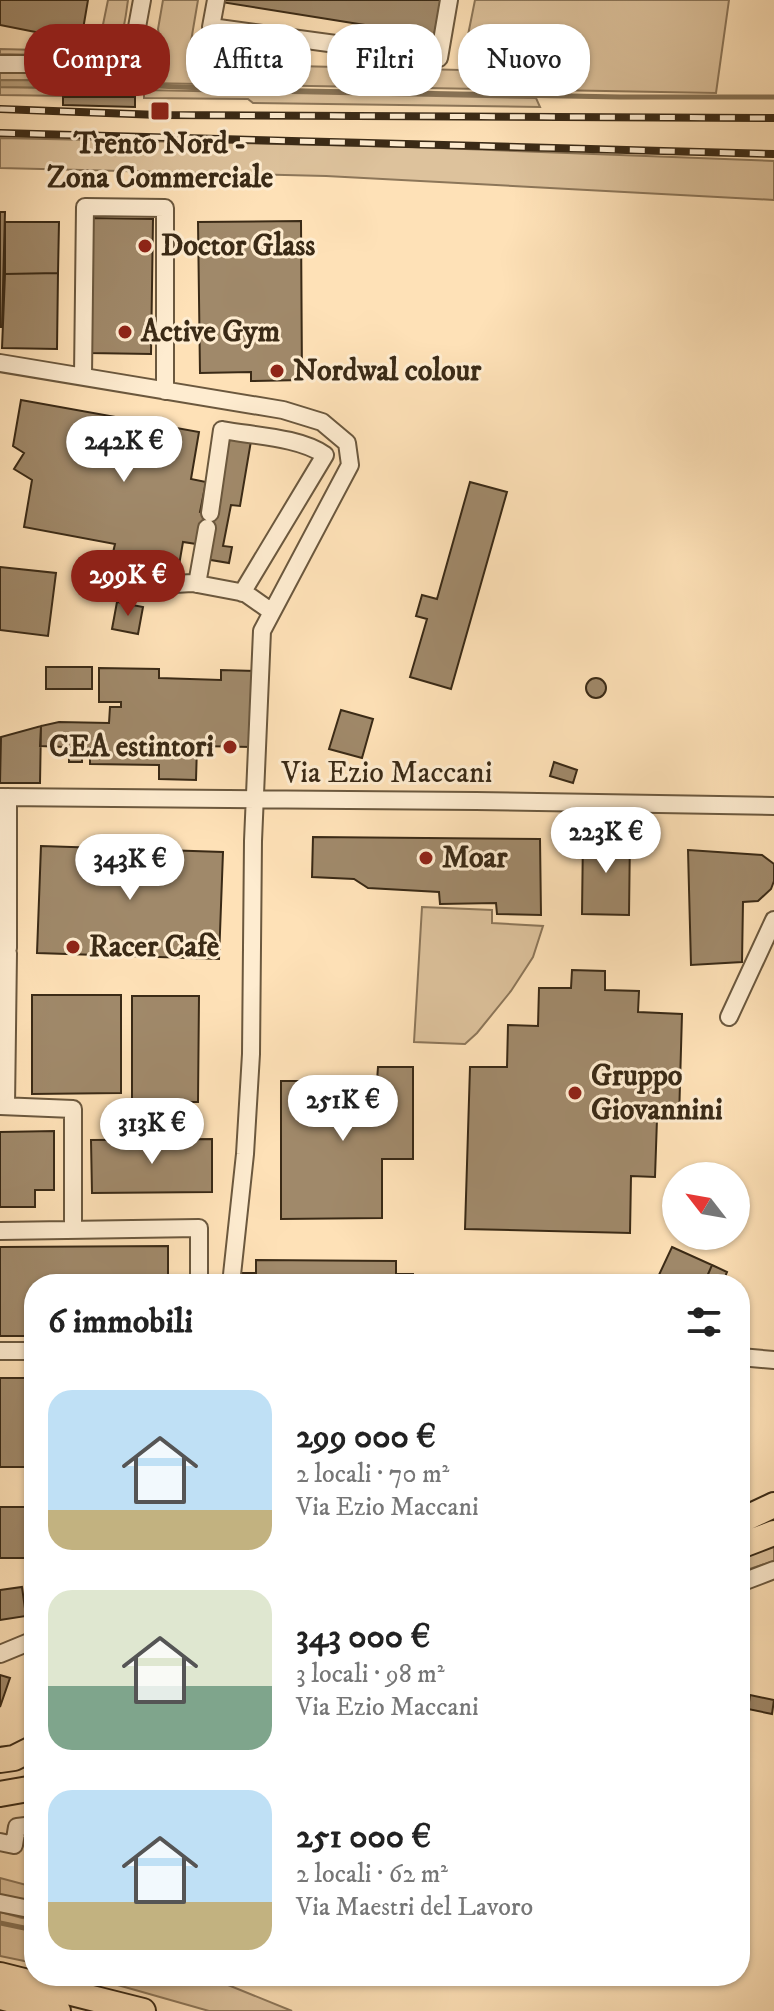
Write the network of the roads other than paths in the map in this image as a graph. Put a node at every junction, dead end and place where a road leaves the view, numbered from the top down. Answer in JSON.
{"nodes":[{"id":1,"x":142,"y":0,"type":"edge"},
{"id":2,"x":216,"y":0,"type":"edge"},
{"id":3,"x":449,"y":0,"type":"edge"},
{"id":4,"x":0,"y":64,"type":"edge"},
{"id":5,"x":0,"y":363,"type":"edge"},
{"id":6,"x":83,"y":376,"type":"junction"},
{"id":7,"x":165,"y":391,"type":"junction"},
{"id":8,"x":101,"y":572,"type":"dead end"},
{"id":9,"x":197,"y":584,"type":"junction"},
{"id":10,"x":242,"y":593,"type":"junction"},
{"id":11,"x":272,"y":612,"type":"junction"},
{"id":12,"x":255,"y":793,"type":"junction"},
{"id":13,"x":4,"y":797,"type":"edge"},
{"id":14,"x":774,"y":806,"type":"edge"},
{"id":15,"x":774,"y":920,"type":"edge"},
{"id":16,"x":8,"y":948,"type":"junction"},
{"id":17,"x":0,"y":964,"type":"edge"},
{"id":18,"x":729,"y":1017,"type":"dead end"},
{"id":19,"x":3,"y":1106,"type":"edge"},
{"id":20,"x":73,"y":1230,"type":"junction"},
{"id":21,"x":0,"y":1231,"type":"edge"},
{"id":22,"x":199,"y":1274,"type":"edge"},
{"id":23,"x":232,"y":1274,"type":"edge"},
{"id":24,"x":0,"y":1351,"type":"edge"},
{"id":25,"x":24,"y":1351,"type":"edge"},
{"id":26,"x":750,"y":1358,"type":"edge"},
{"id":27,"x":774,"y":1360,"type":"edge"},
{"id":28,"x":774,"y":1505,"type":"edge"},
{"id":29,"x":774,"y":1513,"type":"edge"},
{"id":30,"x":750,"y":1518,"type":"edge"},
{"id":31,"x":750,"y":1520,"type":"edge"},
{"id":32,"x":774,"y":1533,"type":"edge"},
{"id":33,"x":750,"y":1542,"type":"edge"},
{"id":34,"x":774,"y":1570,"type":"edge"},
{"id":35,"x":750,"y":1579,"type":"edge"},
{"id":36,"x":24,"y":1644,"type":"edge"},
{"id":37,"x":0,"y":1654,"type":"edge"},
{"id":38,"x":24,"y":1753,"type":"edge"},
{"id":39,"x":0,"y":1760,"type":"edge"},
{"id":40,"x":24,"y":1769,"type":"edge"},
{"id":41,"x":0,"y":1774,"type":"edge"},
{"id":42,"x":24,"y":1790,"type":"edge"},
{"id":43,"x":0,"y":1794,"type":"edge"},
{"id":44,"x":0,"y":1822,"type":"edge"},
{"id":45,"x":24,"y":1826,"type":"edge"},
{"id":46,"x":24,"y":1829,"type":"edge"},
{"id":47,"x":0,"y":1842,"type":"edge"},
{"id":48,"x":0,"y":1903,"type":"edge"},
{"id":49,"x":24,"y":1908,"type":"edge"},
{"id":50,"x":0,"y":1975,"type":"edge"},
{"id":51,"x":24,"y":1981,"type":"edge"},
{"id":52,"x":44,"y":1986,"type":"edge"},
{"id":53,"x":0,"y":1997,"type":"edge"},
{"id":54,"x":58,"y":2011,"type":"edge"},
{"id":55,"x":143,"y":2011,"type":"edge"}],
"edges":[{"from":1,"to":4,"type":"street"},
{"from":2,"to":3,"type":"street"},
{"from":5,"to":6,"type":"street","name":"Via Ezio Maccani"},
{"from":6,"to":7,"type":"street","name":"Via Ezio Maccani"},
{"from":6,"to":7,"type":"street"},
{"from":7,"to":11,"type":"street","name":"Via Ezio Maccani"},
{"from":8,"to":9,"type":"street"},
{"from":9,"to":10,"type":"street"},
{"from":9,"to":10,"type":"street"},
{"from":10,"to":11,"type":"street"},
{"from":11,"to":12,"type":"street","name":"Via Ezio Maccani"},
{"from":12,"to":13,"type":"street","name":"Via Ezio Maccani"},
{"from":12,"to":14,"type":"street","name":"Via Ezio Maccani"},
{"from":12,"to":23,"type":"street"},
{"from":13,"to":16,"type":"street"},
{"from":15,"to":18,"type":"street"},
{"from":16,"to":17,"type":"street"},
{"from":16,"to":19,"type":"street"},
{"from":19,"to":20,"type":"street"},
{"from":20,"to":21,"type":"street"},
{"from":20,"to":22,"type":"street"},
{"from":24,"to":25,"type":"street"},
{"from":26,"to":27,"type":"street"},
{"from":28,"to":30,"type":"highway"},
{"from":29,"to":31,"type":"highway"},
{"from":32,"to":33,"type":"highway"},
{"from":34,"to":35,"type":"street"},
{"from":36,"to":37,"type":"street"},
{"from":38,"to":39,"type":"highway"},
{"from":40,"to":41,"type":"highway"},
{"from":42,"to":43,"type":"highway"},
{"from":44,"to":45,"type":"street"},
{"from":46,"to":47,"type":"street"},
{"from":48,"to":49,"type":"street"},
{"from":50,"to":51,"type":"highway"},
{"from":52,"to":55,"type":"highway"},
{"from":53,"to":54,"type":"highway"}]}
